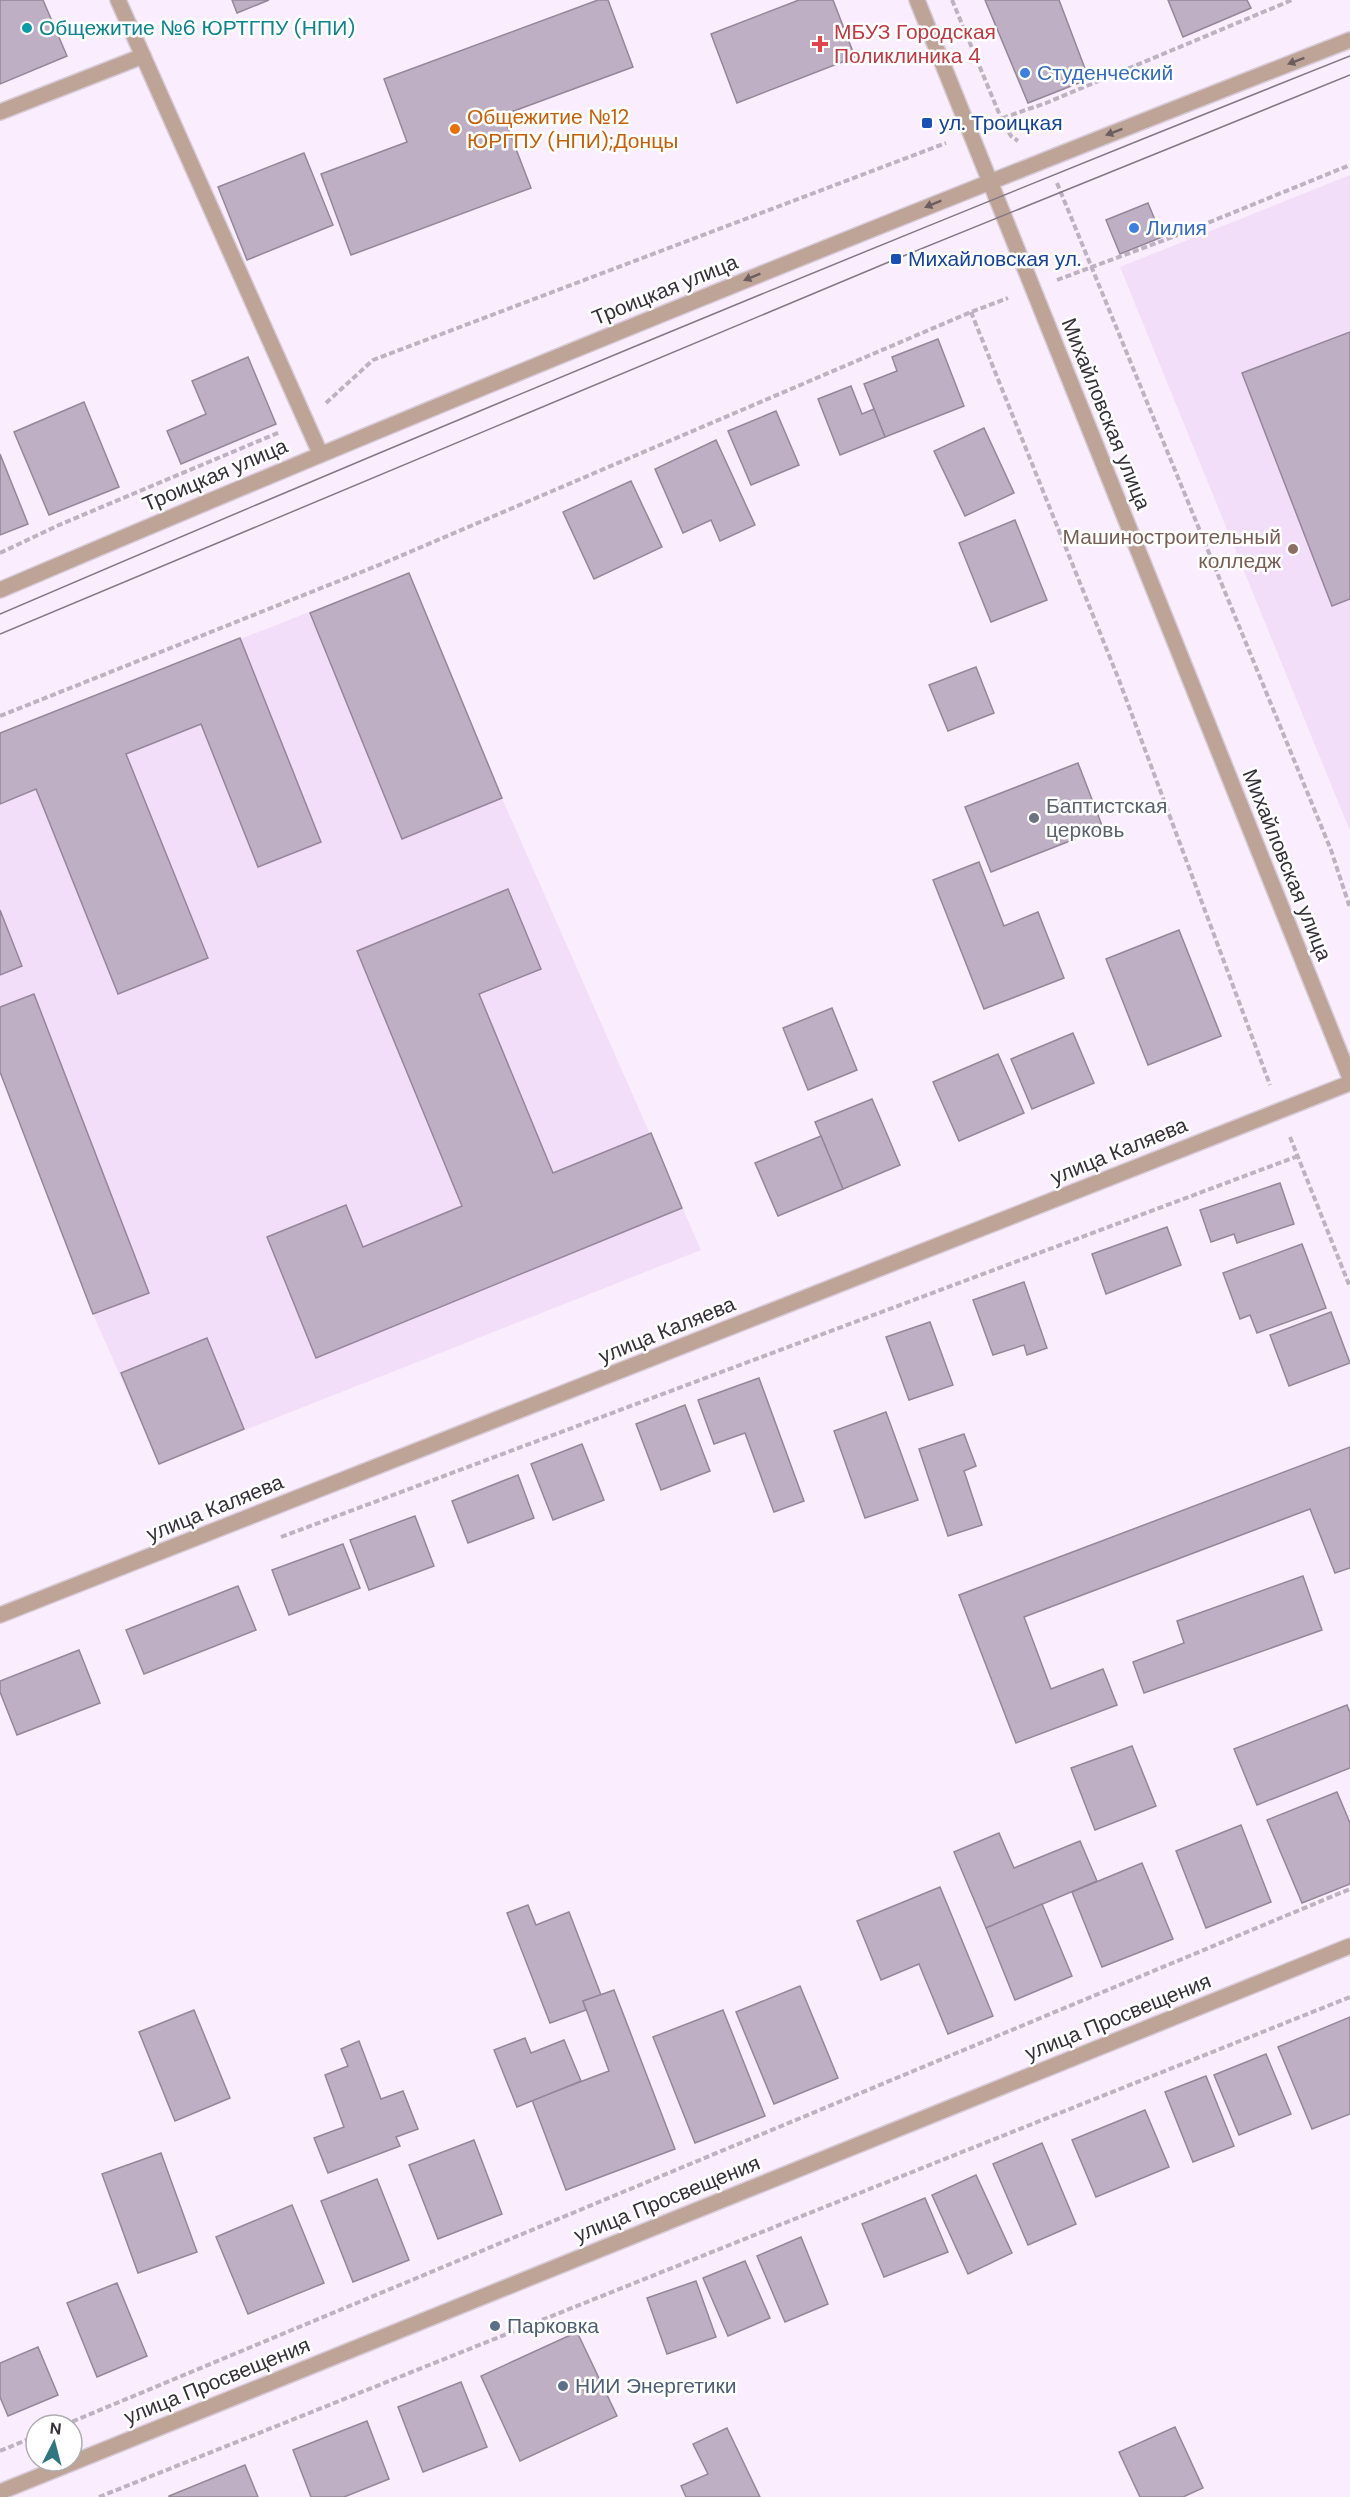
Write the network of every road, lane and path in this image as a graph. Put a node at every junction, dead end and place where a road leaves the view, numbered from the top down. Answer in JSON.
{"nodes":[{"id":1,"x":118,"y":0,"type":"edge"},
{"id":2,"x":917,"y":0,"type":"edge"},
{"id":3,"x":952,"y":0,"type":"edge"},
{"id":4,"x":1292,"y":0,"type":"edge"},
{"id":5,"x":1350,"y":40,"type":"edge"},
{"id":6,"x":143,"y":56,"type":"junction"},
{"id":7,"x":0,"y":112,"type":"edge"},
{"id":8,"x":1001,"y":118,"type":"junction"},
{"id":9,"x":972,"y":132,"type":"junction"},
{"id":10,"x":1042,"y":161,"type":"junction"},
{"id":11,"x":1350,"y":165,"type":"edge"},
{"id":12,"x":990,"y":181,"type":"junction"},
{"id":13,"x":1093,"y":268,"type":"junction"},
{"id":14,"x":1033,"y":289,"type":"junction"},
{"id":15,"x":971,"y":312,"type":"junction"},
{"id":16,"x":306,"y":421,"type":"junction"},
{"id":17,"x":320,"y":453,"type":"junction"},
{"id":18,"x":0,"y":553,"type":"edge"},
{"id":19,"x":0,"y":590,"type":"edge"},
{"id":20,"x":0,"y":716,"type":"edge"},
{"id":21,"x":1350,"y":908,"type":"edge"},
{"id":22,"x":1350,"y":1078,"type":"edge"},
{"id":23,"x":1350,"y":1083,"type":"edge"},
{"id":24,"x":1280,"y":1111,"type":"junction"},
{"id":25,"x":1298,"y":1156,"type":"junction"},
{"id":26,"x":1350,"y":1287,"type":"edge"},
{"id":27,"x":270,"y":1541,"type":"dead end"},
{"id":28,"x":0,"y":1615,"type":"edge"},
{"id":29,"x":1350,"y":1889,"type":"edge"},
{"id":30,"x":1350,"y":1946,"type":"edge"},
{"id":31,"x":1350,"y":1997,"type":"edge"},
{"id":32,"x":84,"y":2417,"type":"edge"},
{"id":33,"x":24,"y":2441,"type":"edge"},
{"id":34,"x":0,"y":2451,"type":"edge"},
{"id":35,"x":0,"y":2492,"type":"edge"},
{"id":36,"x":99,"y":2497,"type":"edge"}],
"edges":[{"from":1,"to":6,"type":"street"},
{"from":2,"to":9,"type":"street","name":"Михайловская улица"},
{"from":3,"to":8,"type":"path"},
{"from":4,"to":8,"type":"path"},
{"from":5,"to":10,"type":"street","name":"Троицкая улица","one_way":true},
{"from":6,"to":7,"type":"street"},
{"from":6,"to":16,"type":"street"},
{"from":8,"to":9,"type":"path"},
{"from":8,"to":10,"type":"path"},
{"from":9,"to":12,"type":"street","name":"Михайловская улица"},
{"from":9,"to":16,"type":"path"},
{"from":10,"to":12,"type":"street","name":"Троицкая улица"},
{"from":10,"to":13,"type":"path"},
{"from":11,"to":13,"type":"path"},
{"from":12,"to":14,"type":"street","name":"Михайловская улица"},
{"from":12,"to":17,"type":"street","name":"Троицкая улица","one_way":true},
{"from":13,"to":14,"type":"path"},
{"from":13,"to":21,"type":"path"},
{"from":14,"to":15,"type":"path"},
{"from":14,"to":22,"type":"street","name":"Михайловская улица"},
{"from":15,"to":20,"type":"path"},
{"from":15,"to":24,"type":"path"},
{"from":16,"to":17,"type":"street"},
{"from":16,"to":18,"type":"path"},
{"from":17,"to":19,"type":"street","name":"Троицкая улица"},
{"from":23,"to":24,"type":"street","name":"улица Каляева"},
{"from":24,"to":25,"type":"path"},
{"from":24,"to":28,"type":"street","name":"улица Каляева"},
{"from":25,"to":26,"type":"path"},
{"from":25,"to":27,"type":"path"},
{"from":29,"to":32,"type":"path"},
{"from":30,"to":35,"type":"street","name":"улица Просвещения"},
{"from":31,"to":36,"type":"path"},
{"from":33,"to":34,"type":"path"}]}
